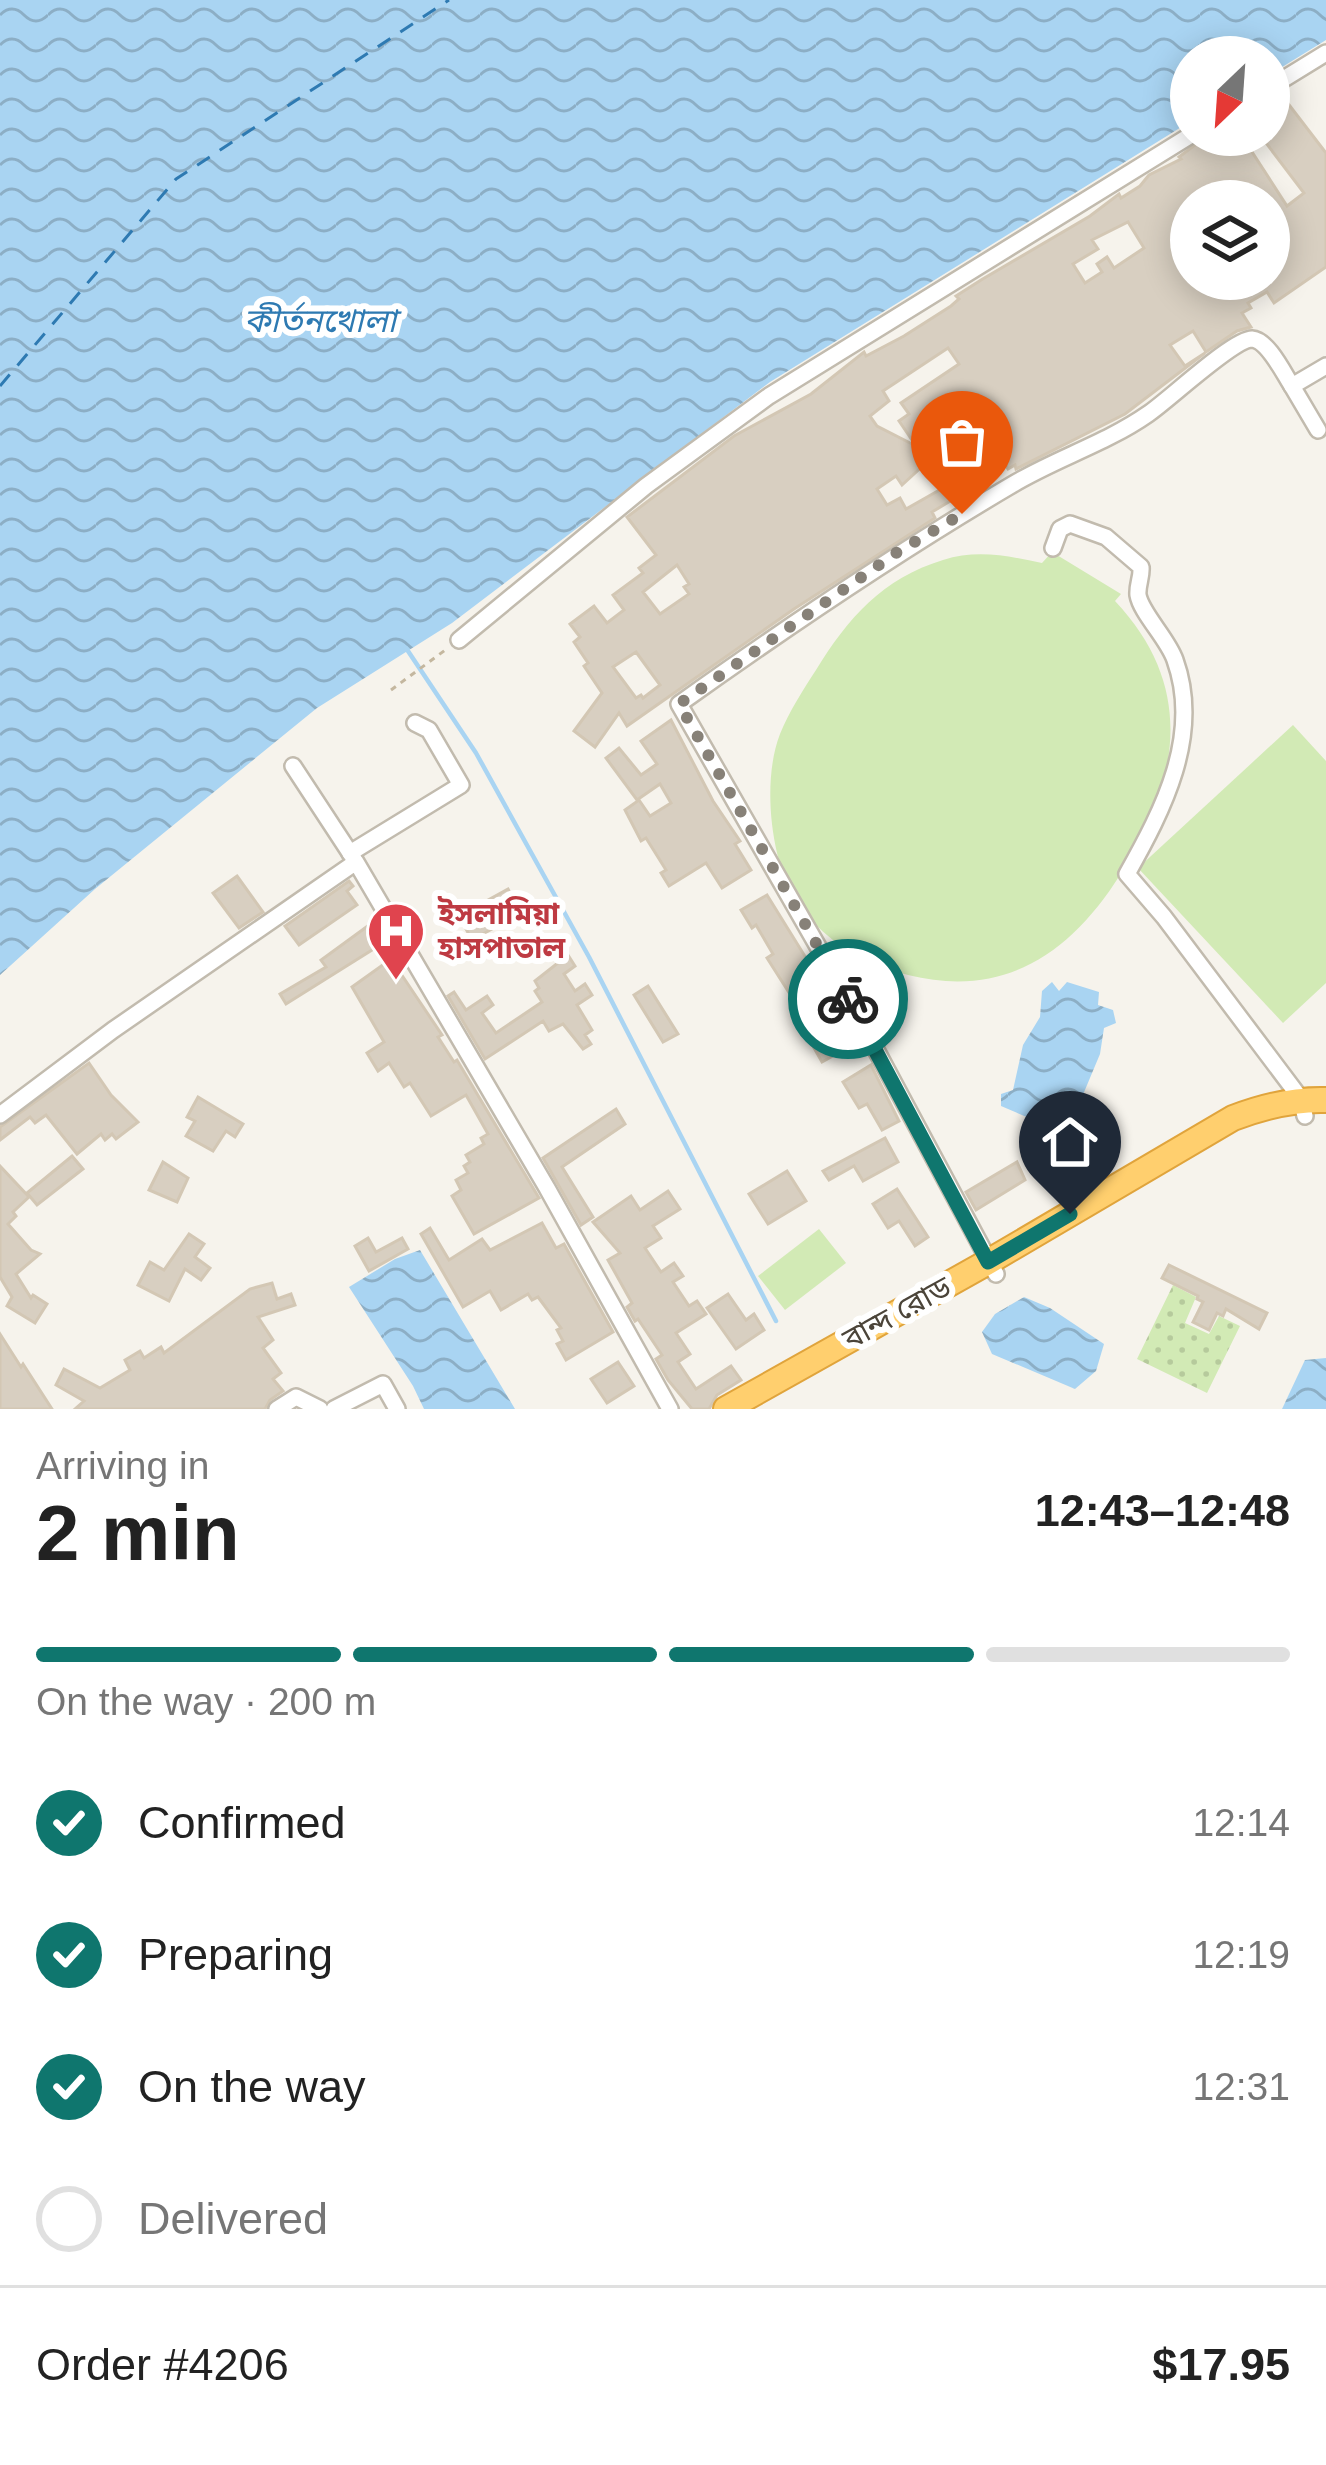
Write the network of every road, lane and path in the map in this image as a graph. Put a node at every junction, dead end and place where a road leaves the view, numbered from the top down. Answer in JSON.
{"nodes":[{"id":1,"x":1326,"y":53,"type":"edge"},
{"id":2,"x":1290,"y":75,"type":"edge"},
{"id":3,"x":1170,"y":148,"type":"edge"},
{"id":4,"x":1326,"y":366,"type":"edge"},
{"id":5,"x":1292,"y":386,"type":"junction"},
{"id":6,"x":1318,"y":430,"type":"dead end"},
{"id":7,"x":1053,"y":548,"type":"dead end"},
{"id":8,"x":459,"y":640,"type":"joint"},
{"id":9,"x":391,"y":690,"type":"dead end"},
{"id":10,"x":415,"y":723,"type":"dead end"},
{"id":11,"x":293,"y":766,"type":"dead end"},
{"id":12,"x":353,"y":858,"type":"junction"},
{"id":13,"x":1315,"y":1108,"type":"edge"},
{"id":14,"x":0,"y":1115,"type":"edge"},
{"id":15,"x":992,"y":1268,"type":"junction"},
{"id":16,"x":278,"y":1409,"type":"edge"},
{"id":17,"x":320,"y":1409,"type":"edge"},
{"id":18,"x":334,"y":1409,"type":"edge"},
{"id":19,"x":397,"y":1409,"type":"edge"},
{"id":20,"x":670,"y":1409,"type":"edge"},
{"id":21,"x":726,"y":1409,"type":"edge"},
{"id":22,"x":746,"y":1409,"type":"edge"}],
"edges":[{"from":1,"to":2,"type":"street"},
{"from":3,"to":8,"type":"street"},
{"from":4,"to":5,"type":"street"},
{"from":5,"to":6,"type":"street"},
{"from":5,"to":15,"type":"street"},
{"from":7,"to":13,"type":"street"},
{"from":8,"to":9,"type":"path"},
{"from":10,"to":12,"type":"street"},
{"from":11,"to":12,"type":"street"},
{"from":12,"to":14,"type":"street"},
{"from":12,"to":20,"type":"street"},
{"from":13,"to":15,"type":"highway","name":"বান্দ রোড"},
{"from":15,"to":21,"type":"highway","name":"বান্দ রোড"},
{"from":15,"to":22,"type":"highway","name":"বান্দ রোড"},
{"from":16,"to":17,"type":"street"},
{"from":18,"to":19,"type":"street"}]}
